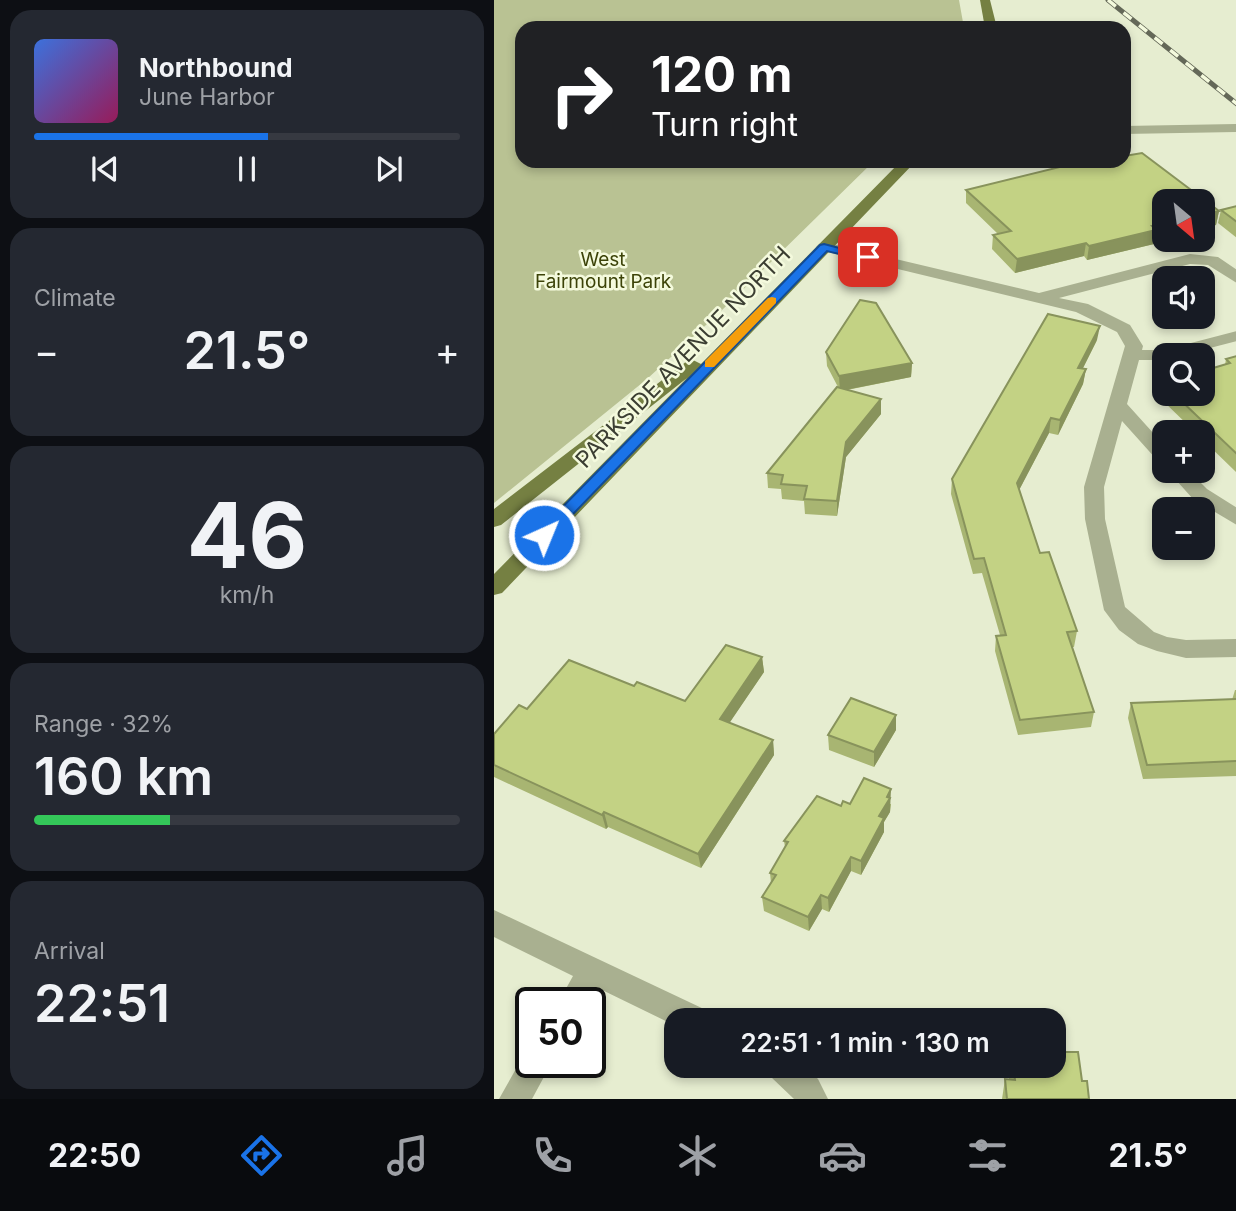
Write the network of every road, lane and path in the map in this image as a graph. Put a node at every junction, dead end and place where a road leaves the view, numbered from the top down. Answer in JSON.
{"nodes":[{"id":1,"x":985,"y":0,"type":"edge"},
{"id":2,"x":990,"y":21,"type":"edge"},
{"id":3,"x":1131,"y":119,"type":"edge"},
{"id":4,"x":1232,"y":128,"type":"edge"},
{"id":5,"x":1131,"y":130,"type":"edge"},
{"id":6,"x":902,"y":168,"type":"edge"},
{"id":7,"x":824,"y":247,"type":"junction"},
{"id":8,"x":1237,"y":278,"type":"edge"},
{"id":9,"x":1041,"y":297,"type":"junction"},
{"id":10,"x":748,"y":324,"type":"junction"},
{"id":11,"x":1237,"y":336,"type":"edge"},
{"id":12,"x":1131,"y":355,"type":"junction"},
{"id":13,"x":1117,"y":405,"type":"junction"},
{"id":14,"x":1152,"y":443,"type":"edge"},
{"id":15,"x":1189,"y":483,"type":"edge"},
{"id":16,"x":1237,"y":518,"type":"edge"},
{"id":17,"x":494,"y":520,"type":"edge"},
{"id":18,"x":494,"y":587,"type":"edge"},
{"id":19,"x":1237,"y":648,"type":"edge"},
{"id":20,"x":494,"y":923,"type":"edge"},
{"id":21,"x":592,"y":971,"type":"junction"},
{"id":22,"x":582,"y":987,"type":"edge"},
{"id":23,"x":671,"y":1008,"type":"edge"},
{"id":24,"x":527,"y":1078,"type":"edge"},
{"id":25,"x":794,"y":1078,"type":"edge"},
{"id":26,"x":515,"y":1099,"type":"edge"},
{"id":27,"x":812,"y":1099,"type":"edge"}],
"edges":[{"from":1,"to":2,"type":"main road"},
{"from":3,"to":4,"type":"street"},
{"from":4,"to":5,"type":"street"},
{"from":6,"to":7,"type":"main road","name":"PARKSIDE AVENUE NORTH"},
{"from":7,"to":9,"type":"street"},
{"from":7,"to":10,"type":"main road","name":"PARKSIDE AVENUE NORTH"},
{"from":8,"to":9,"type":"street"},
{"from":9,"to":12,"type":"street"},
{"from":10,"to":17,"type":"main road"},
{"from":10,"to":18,"type":"main road","name":"PARKSIDE AVENUE NORTH"},
{"from":11,"to":12,"type":"street"},
{"from":12,"to":13,"type":"street"},
{"from":13,"to":14,"type":"street"},
{"from":13,"to":19,"type":"street"},
{"from":15,"to":16,"type":"street"},
{"from":20,"to":21,"type":"street"},
{"from":21,"to":22,"type":"street"},
{"from":21,"to":23,"type":"street"},
{"from":24,"to":26,"type":"street"},
{"from":25,"to":27,"type":"street"}]}
